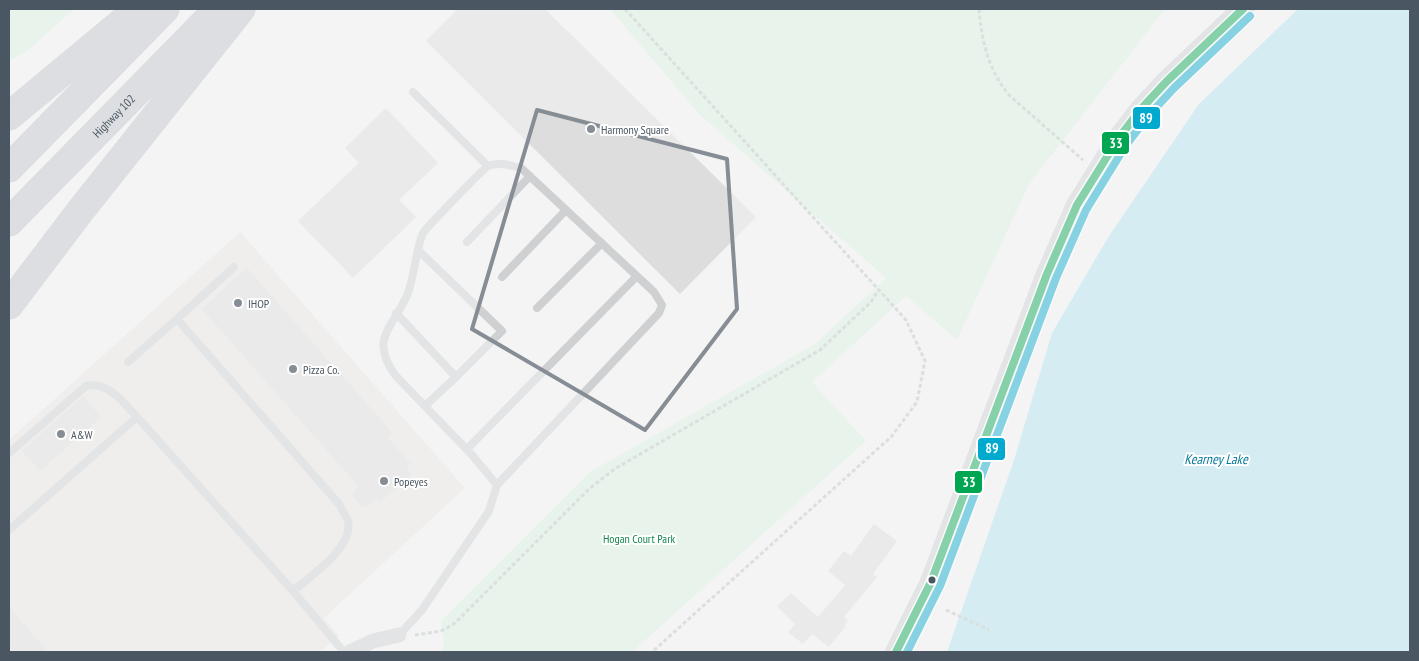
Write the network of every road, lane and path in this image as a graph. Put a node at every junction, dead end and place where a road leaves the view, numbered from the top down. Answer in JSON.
{"nodes":[{"id":1,"x":138,"y":9,"type":"edge"},
{"id":2,"x":165,"y":9,"type":"edge"},
{"id":3,"x":218,"y":9,"type":"edge"},
{"id":4,"x":241,"y":9,"type":"edge"},
{"id":5,"x":625,"y":9,"type":"edge"},
{"id":6,"x":979,"y":9,"type":"edge"},
{"id":7,"x":1243,"y":9,"type":"edge"},
{"id":8,"x":413,"y":92,"type":"dead end"},
{"id":9,"x":9,"y":116,"type":"edge"},
{"id":10,"x":488,"y":166,"type":"junction"},
{"id":11,"x":9,"y":168,"type":"edge"},
{"id":12,"x":1096,"y":172,"type":"junction"},
{"id":13,"x":530,"y":176,"type":"junction"},
{"id":14,"x":566,"y":210,"type":"junction"},
{"id":15,"x":9,"y":222,"type":"edge"},
{"id":16,"x":466,"y":242,"type":"dead end"},
{"id":17,"x":602,"y":243,"type":"junction"},
{"id":18,"x":419,"y":251,"type":"junction"},
{"id":19,"x":234,"y":267,"type":"dead end"},
{"id":20,"x":637,"y":276,"type":"junction"},
{"id":21,"x":502,"y":277,"type":"dead end"},
{"id":22,"x":879,"y":290,"type":"junction"},
{"id":23,"x":9,"y":305,"type":"edge"},
{"id":24,"x":537,"y":308,"type":"dead end"},
{"id":25,"x":396,"y":313,"type":"junction"},
{"id":26,"x":177,"y":319,"type":"junction"},
{"id":27,"x":128,"y":362,"type":"dead end"},
{"id":28,"x":456,"y":377,"type":"junction"},
{"id":29,"x":425,"y":406,"type":"junction"},
{"id":30,"x":137,"y":417,"type":"junction"},
{"id":31,"x":467,"y":449,"type":"junction"},
{"id":32,"x":9,"y":453,"type":"edge"},
{"id":33,"x":497,"y":484,"type":"junction"},
{"id":34,"x":9,"y":530,"type":"edge"},
{"id":35,"x":293,"y":591,"type":"junction"},
{"id":36,"x":946,"y":610,"type":"dead end"},
{"id":37,"x":989,"y":630,"type":"dead end"},
{"id":38,"x":400,"y":635,"type":"junction"},
{"id":39,"x":344,"y":652,"type":"edge"},
{"id":40,"x":350,"y":652,"type":"edge"},
{"id":41,"x":652,"y":652,"type":"edge"},
{"id":42,"x":896,"y":652,"type":"edge"}],
"edges":[{"from":1,"to":9,"type":"highway"},
{"from":2,"to":11,"type":"highway"},
{"from":3,"to":15,"type":"highway","name":"Highway 102"},
{"from":4,"to":23,"type":"highway"},
{"from":5,"to":22,"type":"path"},
{"from":6,"to":12,"type":"path"},
{"from":7,"to":12,"type":"main road"},
{"from":8,"to":10,"type":"lane"},
{"from":10,"to":13,"type":"lane"},
{"from":10,"to":18,"type":"lane"},
{"from":12,"to":42,"type":"main road"},
{"from":13,"to":14,"type":"lane"},
{"from":13,"to":16,"type":"lane"},
{"from":14,"to":17,"type":"lane"},
{"from":14,"to":21,"type":"lane"},
{"from":17,"to":20,"type":"lane"},
{"from":17,"to":24,"type":"lane"},
{"from":18,"to":25,"type":"lane"},
{"from":18,"to":28,"type":"lane"},
{"from":19,"to":26,"type":"lane"},
{"from":20,"to":31,"type":"lane"},
{"from":20,"to":33,"type":"lane"},
{"from":22,"to":38,"type":"path"},
{"from":22,"to":41,"type":"path"},
{"from":25,"to":28,"type":"lane"},
{"from":25,"to":29,"type":"lane"},
{"from":26,"to":27,"type":"lane"},
{"from":26,"to":35,"type":"lane"},
{"from":28,"to":29,"type":"lane"},
{"from":29,"to":31,"type":"lane"},
{"from":30,"to":32,"type":"lane"},
{"from":30,"to":34,"type":"lane"},
{"from":30,"to":35,"type":"lane"},
{"from":31,"to":33,"type":"lane"},
{"from":33,"to":38,"type":"lane"},
{"from":35,"to":39,"type":"lane"},
{"from":36,"to":37,"type":"path"},
{"from":38,"to":40,"type":"street"}]}
